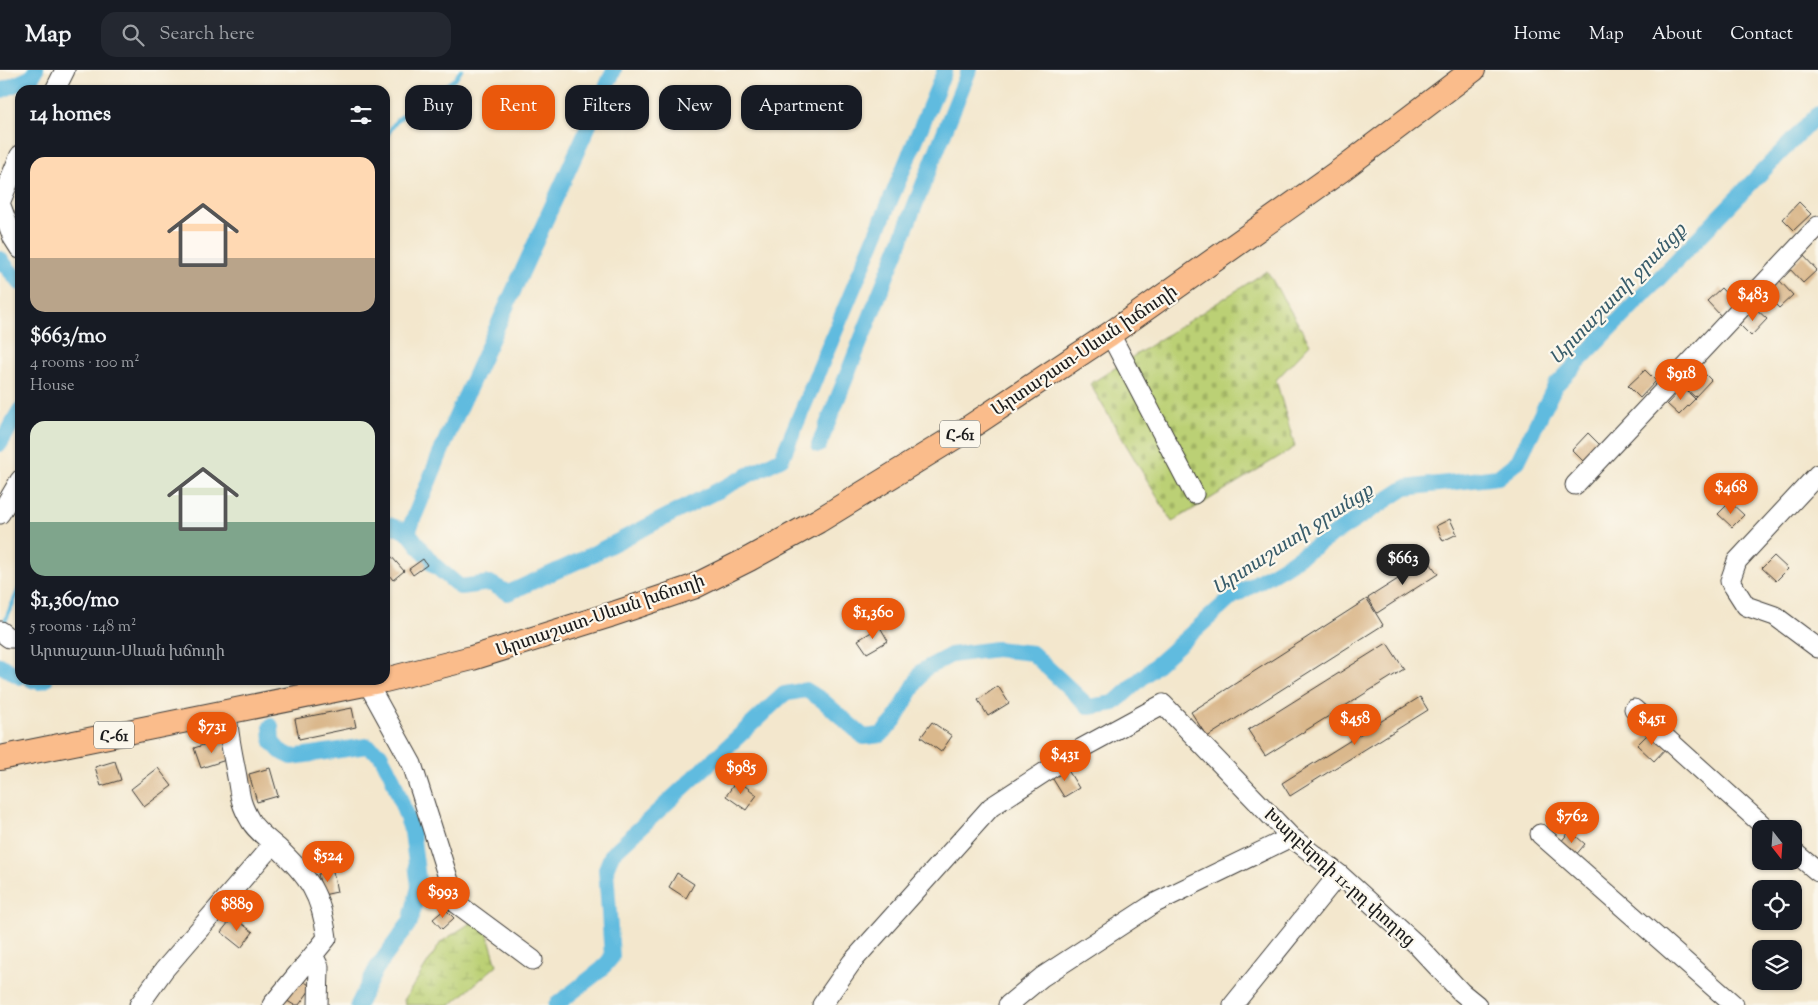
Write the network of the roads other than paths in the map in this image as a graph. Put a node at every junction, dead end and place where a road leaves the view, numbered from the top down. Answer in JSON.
{"nodes":[{"id":1,"x":65,"y":70,"type":"edge"},
{"id":2,"x":1473,"y":70,"type":"edge"},
{"id":3,"x":57,"y":85,"type":"edge"},
{"id":4,"x":15,"y":167,"type":"edge"},
{"id":5,"x":1818,"y":226,"type":"edge"},
{"id":6,"x":15,"y":241,"type":"edge"},
{"id":7,"x":1110,"y":334,"type":"junction"},
{"id":8,"x":1818,"y":474,"type":"edge"},
{"id":9,"x":1575,"y":485,"type":"dead end"},
{"id":10,"x":15,"y":488,"type":"edge"},
{"id":11,"x":1194,"y":494,"type":"dead end"},
{"id":12,"x":0,"y":514,"type":"edge"},
{"id":13,"x":0,"y":631,"type":"edge"},
{"id":14,"x":15,"y":638,"type":"edge"},
{"id":15,"x":1818,"y":648,"type":"edge"},
{"id":16,"x":390,"y":678,"type":"edge"},
{"id":17,"x":338,"y":685,"type":"edge"},
{"id":18,"x":381,"y":685,"type":"edge"},
{"id":19,"x":1634,"y":709,"type":"dead end"},
{"id":20,"x":228,"y":712,"type":"junction"},
{"id":21,"x":0,"y":758,"type":"edge"},
{"id":22,"x":1757,"y":820,"type":"edge"},
{"id":23,"x":1540,"y":834,"type":"dead end"},
{"id":24,"x":1290,"y":838,"type":"junction"},
{"id":25,"x":273,"y":844,"type":"junction"},
{"id":26,"x":1802,"y":859,"type":"edge"},
{"id":27,"x":1818,"y":872,"type":"edge"},
{"id":28,"x":1339,"y":874,"type":"junction"},
{"id":29,"x":313,"y":955,"type":"junction"},
{"id":30,"x":533,"y":960,"type":"dead end"},
{"id":31,"x":1455,"y":998,"type":"edge"},
{"id":32,"x":1024,"y":999,"type":"edge"},
{"id":33,"x":139,"y":1005,"type":"edge"},
{"id":34,"x":272,"y":1005,"type":"edge"},
{"id":35,"x":318,"y":1005,"type":"edge"},
{"id":36,"x":822,"y":1005,"type":"edge"},
{"id":37,"x":1008,"y":1005,"type":"edge"},
{"id":38,"x":1233,"y":1005,"type":"edge"},
{"id":39,"x":1477,"y":1005,"type":"edge"},
{"id":40,"x":1734,"y":1005,"type":"edge"}],
"edges":[{"from":1,"to":3,"type":"street"},
{"from":2,"to":7,"type":"main road","name":"Արտաշատ-Սևան խճուղի","number":"Հ-61"},
{"from":4,"to":6,"type":"street"},
{"from":5,"to":9,"type":"street"},
{"from":7,"to":11,"type":"street"},
{"from":7,"to":16,"type":"main road","name":"Արտաշատ-Սևան խճուղի","number":"Հ-61"},
{"from":8,"to":15,"type":"street"},
{"from":10,"to":12,"type":"street"},
{"from":13,"to":14,"type":"street"},
{"from":17,"to":20,"type":"main road","name":"Արտաշատ-Սևան խճուղի","number":"Հ-61"},
{"from":18,"to":30,"type":"street"},
{"from":19,"to":22,"type":"street"},
{"from":20,"to":21,"type":"main road","name":"Արտաշատ-Սևան խճուղի","number":"Հ-61"},
{"from":20,"to":25,"type":"street"},
{"from":23,"to":40,"type":"street"},
{"from":24,"to":28,"type":"street","name":"Խարբերդի 11-րդ փողոց"},
{"from":24,"to":32,"type":"street"},
{"from":24,"to":36,"type":"street","name":"Խարբերդի 11-րդ փողոց"},
{"from":25,"to":29,"type":"street"},
{"from":25,"to":33,"type":"street"},
{"from":26,"to":27,"type":"street"},
{"from":28,"to":31,"type":"street","name":"Խարբերդի 11-րդ փողոց"},
{"from":28,"to":38,"type":"street"},
{"from":29,"to":34,"type":"street"},
{"from":29,"to":35,"type":"street"},
{"from":31,"to":39,"type":"street","name":"Խարբերդի 11-րդ փողոց"},
{"from":32,"to":37,"type":"street"}]}
